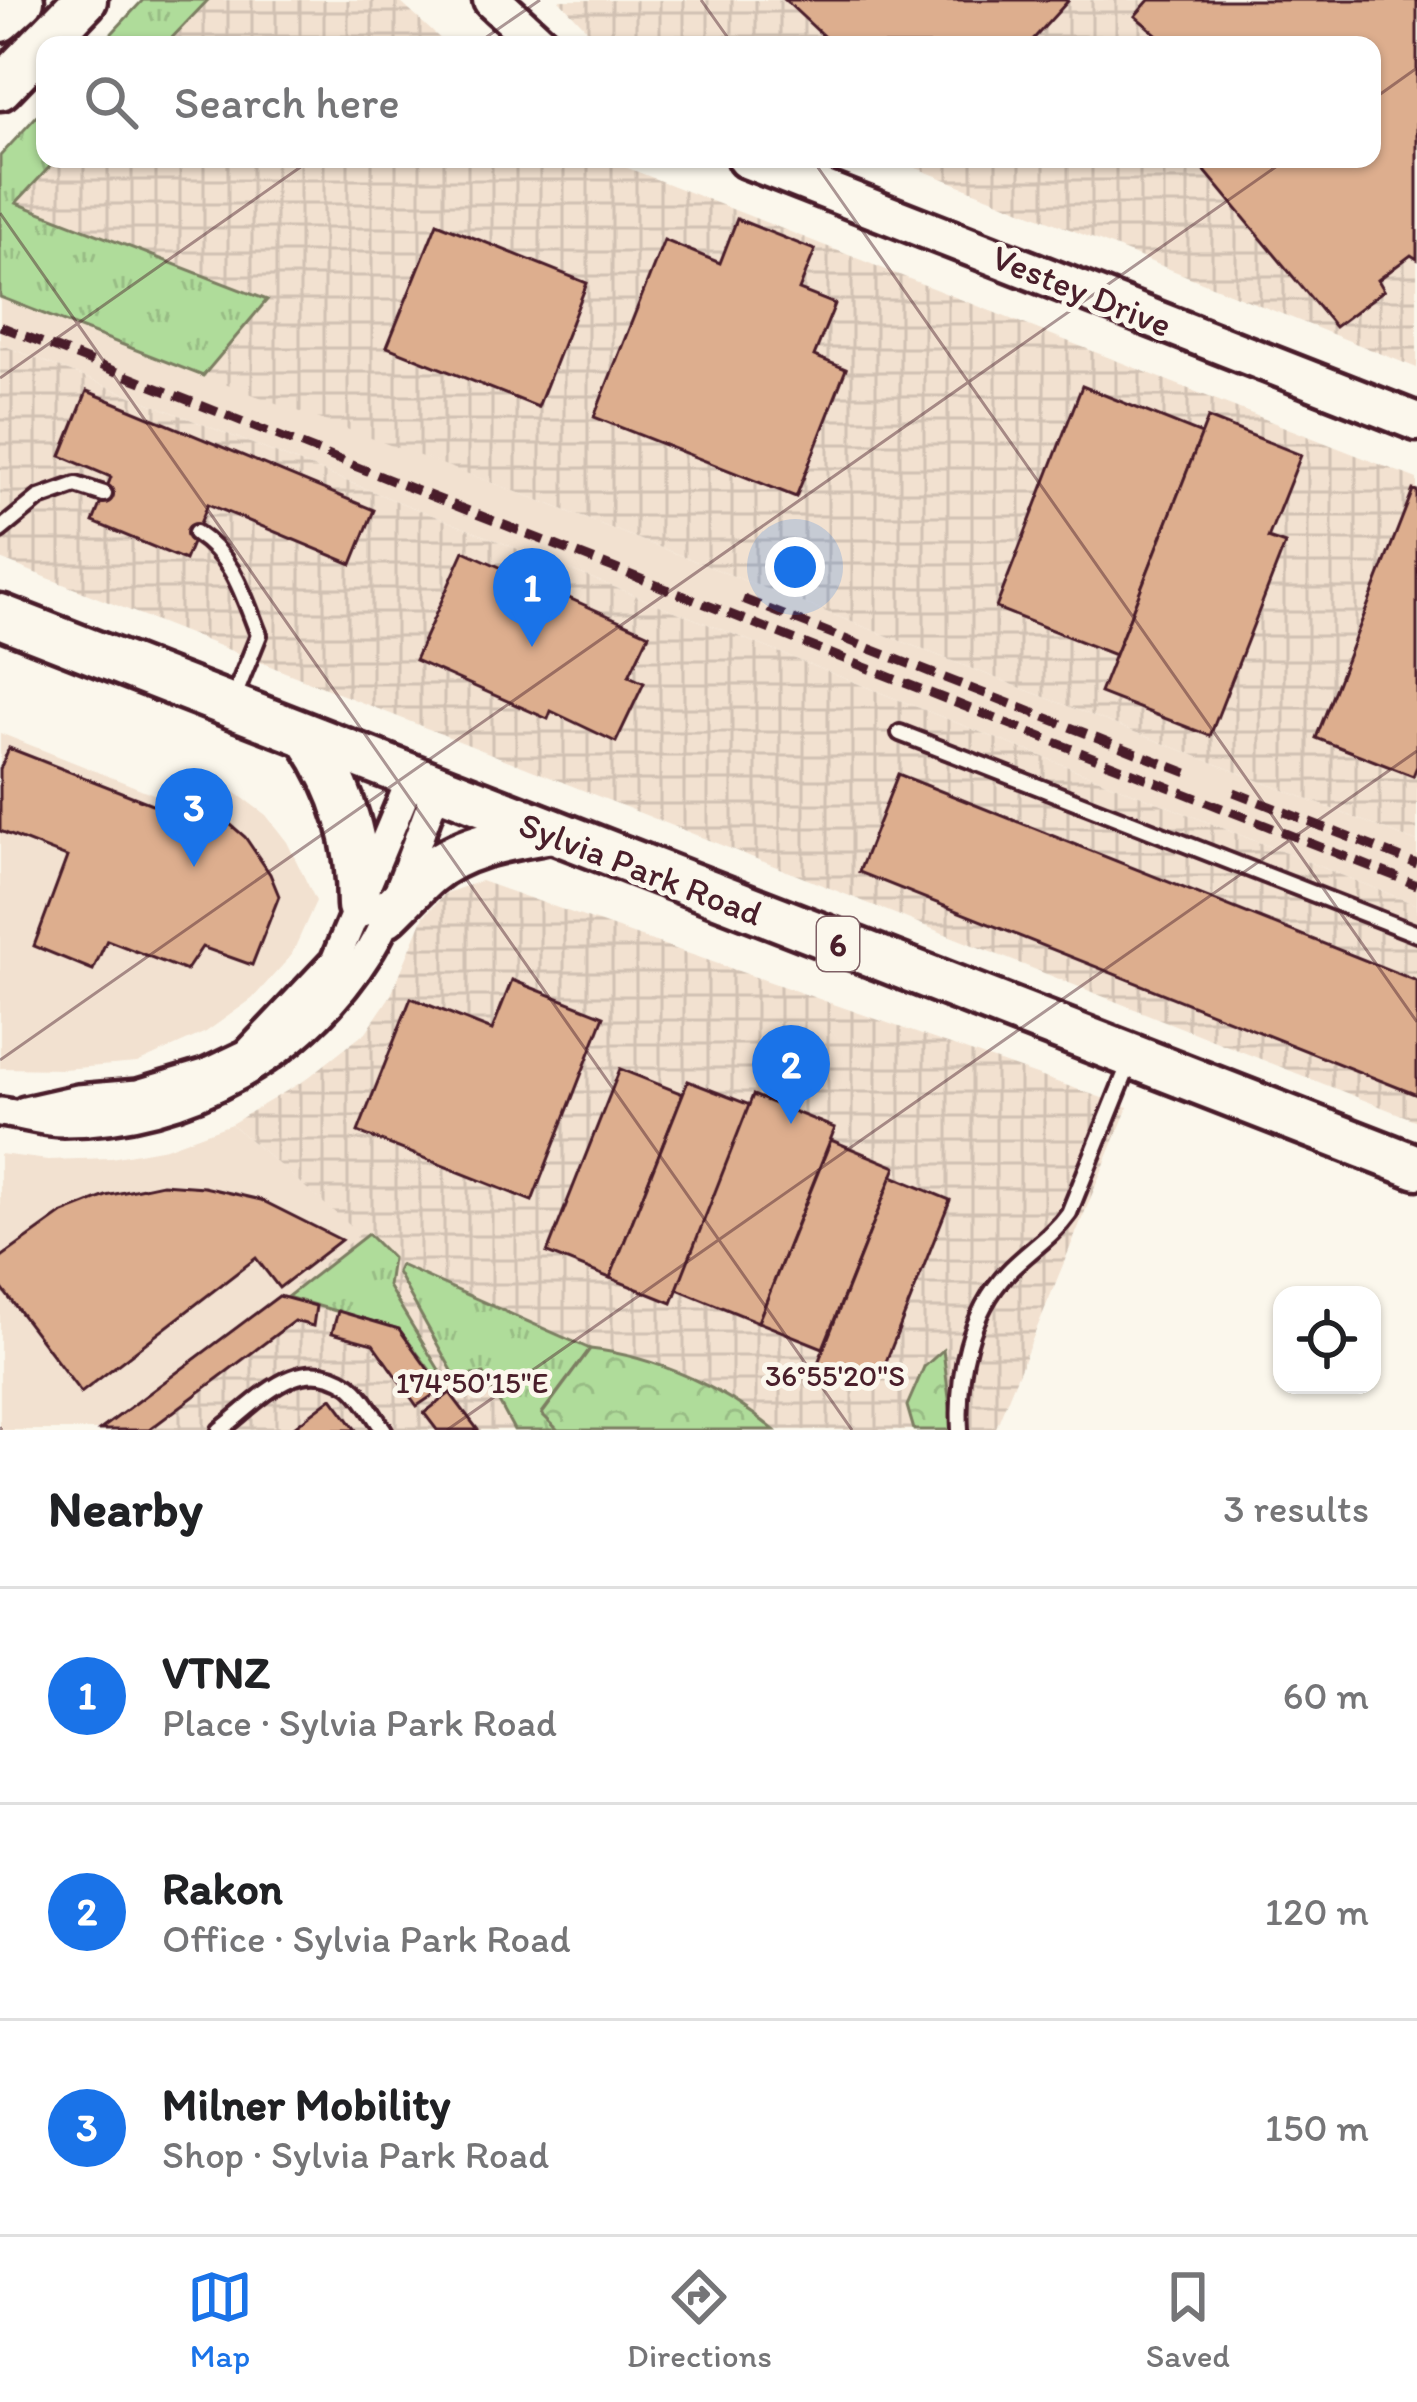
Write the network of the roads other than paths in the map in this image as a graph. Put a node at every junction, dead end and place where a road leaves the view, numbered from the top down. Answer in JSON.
{"nodes":[{"id":1,"x":22,"y":0,"type":"edge"},
{"id":2,"x":85,"y":0,"type":"edge"},
{"id":3,"x":492,"y":0,"type":"edge"},
{"id":4,"x":0,"y":20,"type":"edge"},
{"id":5,"x":50,"y":36,"type":"edge"},
{"id":6,"x":531,"y":36,"type":"edge"},
{"id":7,"x":36,"y":51,"type":"edge"},
{"id":8,"x":0,"y":88,"type":"edge"},
{"id":9,"x":769,"y":168,"type":"edge"},
{"id":10,"x":1417,"y":422,"type":"edge"},
{"id":11,"x":104,"y":494,"type":"dead end"},
{"id":12,"x":0,"y":530,"type":"edge"},
{"id":13,"x":196,"y":533,"type":"dead end"},
{"id":14,"x":0,"y":616,"type":"edge"},
{"id":15,"x":230,"y":707,"type":"junction"},
{"id":16,"x":900,"y":734,"type":"dead end"},
{"id":17,"x":308,"y":738,"type":"junction"},
{"id":18,"x":424,"y":784,"type":"junction"},
{"id":19,"x":548,"y":832,"type":"junction"},
{"id":20,"x":373,"y":911,"type":"junction"},
{"id":21,"x":1417,"y":934,"type":"edge"},
{"id":22,"x":1132,"y":1057,"type":"junction"},
{"id":23,"x":8,"y":1113,"type":"edge"},
{"id":24,"x":1417,"y":1167,"type":"edge"},
{"id":25,"x":220,"y":1430,"type":"edge"},
{"id":26,"x":384,"y":1430,"type":"edge"},
{"id":27,"x":960,"y":1430,"type":"edge"}],
"edges":[{"from":1,"to":4,"type":"main road"},
{"from":2,"to":5,"type":"main road"},
{"from":3,"to":6,"type":"street"},
{"from":7,"to":8,"type":"main road"},
{"from":9,"to":10,"type":"street","name":"Vestey Drive"},
{"from":11,"to":12,"type":"lane"},
{"from":13,"to":15,"type":"lane"},
{"from":14,"to":15,"type":"main road","name":"Sylvia Park Road","number":"6"},
{"from":15,"to":17,"type":"main road","name":"Sylvia Park Road","number":"6"},
{"from":16,"to":21,"type":"lane"},
{"from":17,"to":18,"type":"main road","name":"Sylvia Park Road","number":"6"},
{"from":17,"to":20,"type":"main road"},
{"from":18,"to":19,"type":"main road","name":"Sylvia Park Road","number":"6"},
{"from":18,"to":20,"type":"street"},
{"from":19,"to":20,"type":"main road"},
{"from":19,"to":22,"type":"main road","name":"Sylvia Park Road","number":"6"},
{"from":20,"to":23,"type":"street"},
{"from":22,"to":24,"type":"main road","name":"Sylvia Park Road","number":"6"},
{"from":22,"to":27,"type":"lane"},
{"from":25,"to":26,"type":"lane"}]}
